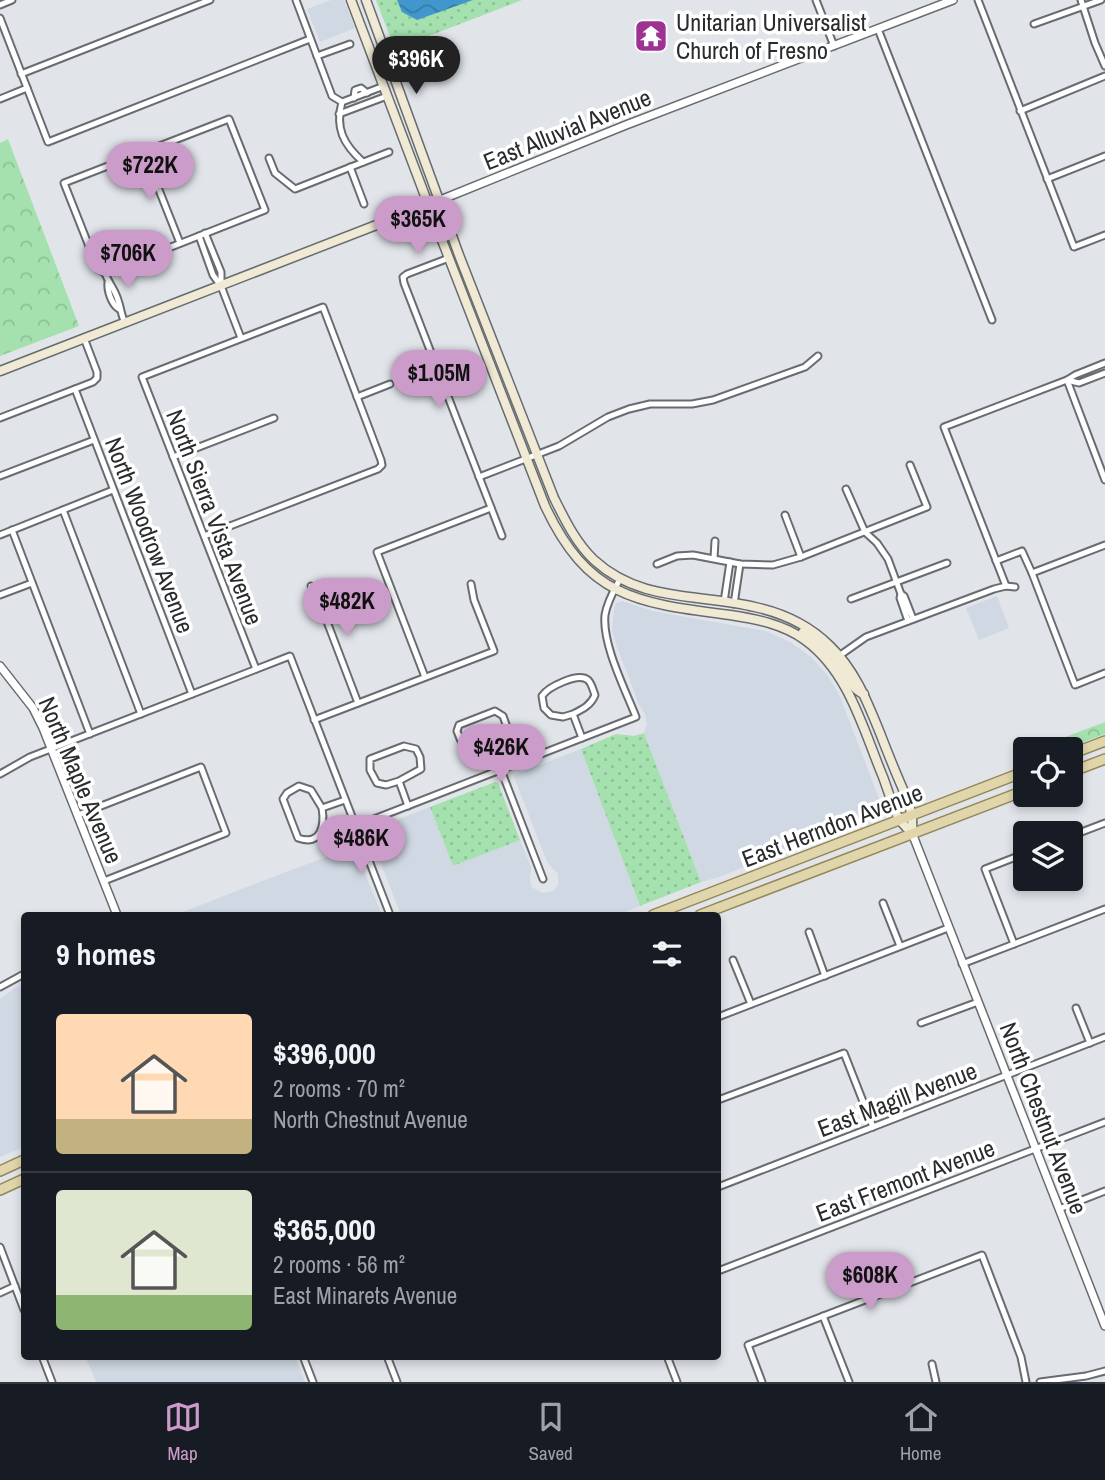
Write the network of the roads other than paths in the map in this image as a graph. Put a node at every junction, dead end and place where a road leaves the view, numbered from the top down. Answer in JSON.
{"nodes":[{"id":1,"x":12,"y":0,"type":"edge"},
{"id":2,"x":210,"y":0,"type":"edge"},
{"id":3,"x":296,"y":0,"type":"edge"},
{"id":4,"x":351,"y":0,"type":"edge"},
{"id":5,"x":366,"y":0,"type":"edge"},
{"id":6,"x":816,"y":0,"type":"edge"},
{"id":7,"x":953,"y":0,"type":"edge"},
{"id":8,"x":978,"y":0,"type":"edge"},
{"id":9,"x":1101,"y":0,"type":"edge"},
{"id":10,"x":1082,"y":3,"type":"edge"},
{"id":11,"x":0,"y":5,"type":"edge"},
{"id":12,"x":0,"y":18,"type":"edge"},
{"id":13,"x":1034,"y":24,"type":"dead end"},
{"id":14,"x":878,"y":29,"type":"junction"},
{"id":15,"x":310,"y":39,"type":"junction"},
{"id":16,"x":350,"y":44,"type":"dead end"},
{"id":17,"x":834,"y":46,"type":"junction"},
{"id":18,"x":317,"y":56,"type":"junction"},
{"id":19,"x":1105,"y":66,"type":"edge"},
{"id":20,"x":22,"y":74,"type":"junction"},
{"id":21,"x":1105,"y":76,"type":"edge"},
{"id":22,"x":384,"y":86,"type":"junction"},
{"id":23,"x":27,"y":88,"type":"junction"},
{"id":24,"x":387,"y":96,"type":"junction"},
{"id":25,"x":354,"y":98,"type":"junction"},
{"id":26,"x":0,"y":99,"type":"edge"},
{"id":27,"x":342,"y":102,"type":"junction"},
{"id":28,"x":357,"y":107,"type":"junction"},
{"id":29,"x":1020,"y":111,"type":"junction"},
{"id":30,"x":339,"y":114,"type":"junction"},
{"id":31,"x":144,"y":152,"type":"junction"},
{"id":32,"x":389,"y":152,"type":"dead end"},
{"id":33,"x":1105,"y":156,"type":"edge"},
{"id":34,"x":270,"y":158,"type":"dead end"},
{"id":35,"x":363,"y":162,"type":"junction"},
{"id":36,"x":350,"y":167,"type":"junction"},
{"id":37,"x":1047,"y":178,"type":"junction"},
{"id":38,"x":439,"y":201,"type":"junction"},
{"id":39,"x":365,"y":204,"type":"dead end"},
{"id":40,"x":428,"y":205,"type":"junction"},
{"id":41,"x":202,"y":234,"type":"junction"},
{"id":42,"x":1105,"y":235,"type":"edge"},
{"id":43,"x":180,"y":243,"type":"junction"},
{"id":44,"x":449,"y":258,"type":"junction"},
{"id":45,"x":104,"y":272,"type":"junction"},
{"id":46,"x":221,"y":286,"type":"junction"},
{"id":47,"x":992,"y":320,"type":"dead end"},
{"id":48,"x":125,"y":323,"type":"junction"},
{"id":49,"x":84,"y":338,"type":"junction"},
{"id":50,"x":241,"y":338,"type":"junction"},
{"id":51,"x":818,"y":356,"type":"dead end"},
{"id":52,"x":1105,"y":363,"type":"edge"},
{"id":53,"x":0,"y":370,"type":"edge"},
{"id":54,"x":1105,"y":373,"type":"edge"},
{"id":55,"x":1067,"y":380,"type":"junction"},
{"id":56,"x":390,"y":384,"type":"dead end"},
{"id":57,"x":75,"y":389,"type":"junction"},
{"id":58,"x":357,"y":397,"type":"junction"},
{"id":59,"x":0,"y":418,"type":"edge"},
{"id":60,"x":274,"y":418,"type":"dead end"},
{"id":61,"x":94,"y":440,"type":"junction"},
{"id":62,"x":537,"y":455,"type":"junction"},
{"id":63,"x":173,"y":457,"type":"junction"},
{"id":64,"x":527,"y":459,"type":"junction"},
{"id":65,"x":910,"y":465,"type":"dead end"},
{"id":66,"x":0,"y":476,"type":"edge"},
{"id":67,"x":479,"y":477,"type":"junction"},
{"id":68,"x":1105,"y":480,"type":"edge"},
{"id":69,"x":846,"y":489,"type":"dead end"},
{"id":70,"x":113,"y":491,"type":"junction"},
{"id":71,"x":491,"y":509,"type":"junction"},
{"id":72,"x":62,"y":510,"type":"junction"},
{"id":73,"x":785,"y":515,"type":"dead end"},
{"id":74,"x":12,"y":530,"type":"junction"},
{"id":75,"x":865,"y":532,"type":"junction"},
{"id":76,"x":0,"y":535,"type":"edge"},
{"id":77,"x":204,"y":536,"type":"junction"},
{"id":78,"x":502,"y":536,"type":"dead end"},
{"id":79,"x":715,"y":541,"type":"dead end"},
{"id":80,"x":1105,"y":545,"type":"edge"},
{"id":81,"x":801,"y":557,"type":"junction"},
{"id":82,"x":714,"y":558,"type":"junction"},
{"id":83,"x":996,"y":561,"type":"junction"},
{"id":84,"x":730,"y":562,"type":"junction"},
{"id":85,"x":657,"y":564,"type":"dead end"},
{"id":86,"x":740,"y":564,"type":"junction"},
{"id":87,"x":947,"y":564,"type":"dead end"},
{"id":88,"x":1031,"y":573,"type":"junction"},
{"id":89,"x":620,"y":579,"type":"junction"},
{"id":90,"x":897,"y":582,"type":"junction"},
{"id":91,"x":32,"y":583,"type":"junction"},
{"id":92,"x":471,"y":584,"type":"dead end"},
{"id":93,"x":311,"y":586,"type":"dead end"},
{"id":94,"x":1006,"y":586,"type":"junction"},
{"id":95,"x":1015,"y":587,"type":"dead end"},
{"id":96,"x":614,"y":589,"type":"junction"},
{"id":97,"x":0,"y":595,"type":"edge"},
{"id":98,"x":851,"y":598,"type":"dead end"},
{"id":99,"x":724,"y":602,"type":"junction"},
{"id":100,"x":734,"y":604,"type":"junction"},
{"id":101,"x":744,"y":617,"type":"junction"},
{"id":102,"x":911,"y":620,"type":"junction"},
{"id":103,"x":839,"y":656,"type":"junction"},
{"id":104,"x":827,"y":660,"type":"junction"},
{"id":105,"x":0,"y":666,"type":"edge"},
{"id":106,"x":256,"y":669,"type":"junction"},
{"id":107,"x":1105,"y":673,"type":"edge"},
{"id":108,"x":425,"y":677,"type":"junction"},
{"id":109,"x":192,"y":694,"type":"junction"},
{"id":110,"x":864,"y":694,"type":"junction"},
{"id":111,"x":358,"y":703,"type":"junction"},
{"id":112,"x":573,"y":713,"type":"junction"},
{"id":113,"x":141,"y":714,"type":"junction"},
{"id":114,"x":314,"y":720,"type":"junction"},
{"id":115,"x":90,"y":734,"type":"junction"},
{"id":116,"x":582,"y":738,"type":"junction"},
{"id":117,"x":1105,"y":741,"type":"edge"},
{"id":118,"x":52,"y":748,"type":"junction"},
{"id":119,"x":487,"y":749,"type":"junction"},
{"id":120,"x":1083,"y":749,"type":"edge"},
{"id":121,"x":1105,"y":760,"type":"edge"},
{"id":122,"x":1083,"y":768,"type":"edge"},
{"id":123,"x":497,"y":771,"type":"junction"},
{"id":124,"x":0,"y":774,"type":"edge"},
{"id":125,"x":1013,"y":776,"type":"edge"},
{"id":126,"x":399,"y":781,"type":"junction"},
{"id":127,"x":1013,"y":795,"type":"edge"},
{"id":128,"x":345,"y":800,"type":"junction"},
{"id":129,"x":408,"y":806,"type":"junction"},
{"id":130,"x":322,"y":808,"type":"junction"},
{"id":131,"x":912,"y":814,"type":"junction"},
{"id":132,"x":78,"y":815,"type":"junction"},
{"id":133,"x":899,"y":819,"type":"junction"},
{"id":134,"x":1105,"y":823,"type":"edge"},
{"id":135,"x":356,"y":826,"type":"junction"},
{"id":136,"x":1083,"y":831,"type":"edge"},
{"id":137,"x":912,"y":833,"type":"junction"},
{"id":138,"x":1013,"y":858,"type":"edge"},
{"id":139,"x":543,"y":879,"type":"dead end"},
{"id":140,"x":104,"y":881,"type":"junction"},
{"id":141,"x":883,"y":902,"type":"dead end"},
{"id":142,"x":1105,"y":909,"type":"edge"},
{"id":143,"x":116,"y":912,"type":"edge"},
{"id":144,"x":389,"y":912,"type":"edge"},
{"id":145,"x":661,"y":912,"type":"edge"},
{"id":146,"x":708,"y":912,"type":"edge"},
{"id":147,"x":948,"y":928,"type":"junction"},
{"id":148,"x":809,"y":932,"type":"dead end"},
{"id":149,"x":1014,"y":944,"type":"junction"},
{"id":150,"x":900,"y":946,"type":"junction"},
{"id":151,"x":733,"y":960,"type":"dead end"},
{"id":152,"x":962,"y":964,"type":"junction"},
{"id":153,"x":21,"y":976,"type":"edge"},
{"id":154,"x":825,"y":976,"type":"junction"},
{"id":155,"x":0,"y":986,"type":"edge"},
{"id":156,"x":978,"y":1002,"type":"junction"},
{"id":157,"x":751,"y":1004,"type":"junction"},
{"id":158,"x":1076,"y":1008,"type":"dead end"},
{"id":159,"x":721,"y":1016,"type":"edge"},
{"id":160,"x":921,"y":1023,"type":"dead end"},
{"id":161,"x":1105,"y":1037,"type":"edge"},
{"id":162,"x":1090,"y":1043,"type":"junction"},
{"id":163,"x":1006,"y":1076,"type":"junction"},
{"id":164,"x":721,"y":1099,"type":"edge"},
{"id":165,"x":1105,"y":1122,"type":"edge"},
{"id":166,"x":873,"y":1127,"type":"junction"},
{"id":167,"x":1035,"y":1149,"type":"junction"},
{"id":168,"x":21,"y":1161,"type":"edge"},
{"id":169,"x":0,"y":1171,"type":"edge"},
{"id":170,"x":21,"y":1180,"type":"edge"},
{"id":171,"x":721,"y":1186,"type":"edge"},
{"id":172,"x":0,"y":1190,"type":"edge"},
{"id":173,"x":1105,"y":1191,"type":"edge"},
{"id":174,"x":1059,"y":1209,"type":"junction"},
{"id":175,"x":0,"y":1247,"type":"edge"},
{"id":176,"x":721,"y":1269,"type":"edge"},
{"id":177,"x":15,"y":1286,"type":"junction"},
{"id":178,"x":0,"y":1293,"type":"edge"},
{"id":179,"x":21,"y":1302,"type":"edge"},
{"id":180,"x":1103,"y":1313,"type":"edge"},
{"id":181,"x":823,"y":1316,"type":"junction"},
{"id":182,"x":1105,"y":1326,"type":"edge"},
{"id":183,"x":44,"y":1360,"type":"edge"},
{"id":184,"x":305,"y":1360,"type":"edge"},
{"id":185,"x":389,"y":1360,"type":"edge"},
{"id":186,"x":669,"y":1360,"type":"edge"},
{"id":187,"x":932,"y":1364,"type":"dead end"},
{"id":188,"x":1105,"y":1371,"type":"edge"},
{"id":189,"x":52,"y":1382,"type":"edge"},
{"id":190,"x":313,"y":1382,"type":"edge"},
{"id":191,"x":397,"y":1382,"type":"edge"},
{"id":192,"x":677,"y":1382,"type":"edge"},
{"id":193,"x":762,"y":1382,"type":"edge"},
{"id":194,"x":849,"y":1382,"type":"edge"},
{"id":195,"x":936,"y":1382,"type":"edge"},
{"id":196,"x":1026,"y":1382,"type":"edge"},
{"id":197,"x":1040,"y":1382,"type":"edge"}],
"edges":[{"from":1,"to":11,"type":"street"},
{"from":2,"to":20,"type":"street"},
{"from":3,"to":15,"type":"street"},
{"from":4,"to":22,"type":"main road","name":"North Chestnut Avenue"},
{"from":5,"to":38,"type":"main road","name":"North Chestnut Avenue"},
{"from":6,"to":17,"type":"street"},
{"from":7,"to":14,"type":"street","name":"East Alluvial Avenue"},
{"from":8,"to":29,"type":"street"},
{"from":9,"to":10,"type":"street"},
{"from":10,"to":13,"type":"street"},
{"from":10,"to":19,"type":"street"},
{"from":12,"to":20,"type":"street"},
{"from":14,"to":17,"type":"street","name":"East Alluvial Avenue"},
{"from":14,"to":47,"type":"street"},
{"from":15,"to":18,"type":"street"},
{"from":15,"to":23,"type":"street"},
{"from":16,"to":18,"type":"street"},
{"from":17,"to":38,"type":"street","name":"East Alluvial Avenue"},
{"from":18,"to":27,"type":"street"},
{"from":20,"to":23,"type":"street"},
{"from":21,"to":29,"type":"street"},
{"from":22,"to":24,"type":"main road","name":"North Chestnut Avenue"},
{"from":22,"to":25,"type":"street"},
{"from":23,"to":26,"type":"street"},
{"from":24,"to":28,"type":"street"},
{"from":24,"to":40,"type":"main road","name":"North Chestnut Avenue"},
{"from":25,"to":27,"type":"street"},
{"from":25,"to":28,"type":"street"},
{"from":27,"to":30,"type":"street"},
{"from":28,"to":30,"type":"street"},
{"from":29,"to":37,"type":"street"},
{"from":30,"to":35,"type":"street"},
{"from":31,"to":41,"type":"street"},
{"from":31,"to":43,"type":"street"},
{"from":31,"to":45,"type":"street"},
{"from":32,"to":35,"type":"street"},
{"from":33,"to":37,"type":"street"},
{"from":34,"to":36,"type":"street"},
{"from":35,"to":36,"type":"street"},
{"from":36,"to":39,"type":"street"},
{"from":37,"to":42,"type":"street"},
{"from":38,"to":40,"type":"street","name":"East Alluvial Avenue"},
{"from":38,"to":62,"type":"main road","name":"North Chestnut Avenue"},
{"from":40,"to":44,"type":"main road","name":"North Chestnut Avenue"},
{"from":40,"to":46,"type":"main road","name":"East Alluvial Avenue"},
{"from":41,"to":43,"type":"street"},
{"from":41,"to":46,"type":"street"},
{"from":43,"to":45,"type":"street"},
{"from":44,"to":64,"type":"main road","name":"North Chestnut Avenue"},
{"from":44,"to":67,"type":"street"},
{"from":45,"to":48,"type":"street"},
{"from":46,"to":48,"type":"main road","name":"East Alluvial Avenue"},
{"from":46,"to":50,"type":"street"},
{"from":48,"to":49,"type":"main road","name":"East Alluvial Avenue"},
{"from":49,"to":53,"type":"main road","name":"East Alluvial Avenue"},
{"from":49,"to":57,"type":"street"},
{"from":50,"to":58,"type":"street"},
{"from":50,"to":63,"type":"street","name":"North Sierra Vista Avenue"},
{"from":51,"to":62,"type":"street"},
{"from":52,"to":55,"type":"street"},
{"from":54,"to":55,"type":"street"},
{"from":55,"to":68,"type":"street"},
{"from":55,"to":83,"type":"street"},
{"from":56,"to":58,"type":"street"},
{"from":57,"to":59,"type":"street"},
{"from":57,"to":61,"type":"street","name":"North Woodrow Avenue"},
{"from":58,"to":77,"type":"street"},
{"from":60,"to":63,"type":"street"},
{"from":61,"to":66,"type":"street"},
{"from":61,"to":70,"type":"street","name":"North Woodrow Avenue"},
{"from":62,"to":64,"type":"street"},
{"from":62,"to":89,"type":"main road","name":"North Chestnut Avenue"},
{"from":63,"to":77,"type":"street","name":"North Sierra Vista Avenue"},
{"from":64,"to":67,"type":"street"},
{"from":64,"to":96,"type":"main road","name":"North Chestnut Avenue"},
{"from":65,"to":75,"type":"street"},
{"from":67,"to":71,"type":"street"},
{"from":69,"to":75,"type":"street"},
{"from":70,"to":72,"type":"street"},
{"from":70,"to":109,"type":"street","name":"North Woodrow Avenue"},
{"from":71,"to":78,"type":"street"},
{"from":71,"to":108,"type":"street"},
{"from":72,"to":74,"type":"street"},
{"from":72,"to":113,"type":"street"},
{"from":73,"to":81,"type":"street"},
{"from":74,"to":76,"type":"street"},
{"from":74,"to":91,"type":"street"},
{"from":75,"to":81,"type":"street"},
{"from":75,"to":90,"type":"street"},
{"from":77,"to":106,"type":"street","name":"North Sierra Vista Avenue"},
{"from":79,"to":82,"type":"street"},
{"from":80,"to":88,"type":"street"},
{"from":81,"to":86,"type":"street"},
{"from":82,"to":84,"type":"street"},
{"from":82,"to":85,"type":"street"},
{"from":83,"to":88,"type":"street"},
{"from":83,"to":94,"type":"street"},
{"from":84,"to":86,"type":"street"},
{"from":84,"to":99,"type":"street"},
{"from":86,"to":100,"type":"street"},
{"from":87,"to":90,"type":"street"},
{"from":88,"to":107,"type":"street"},
{"from":89,"to":96,"type":"street"},
{"from":89,"to":99,"type":"main road","name":"North Chestnut Avenue"},
{"from":90,"to":98,"type":"street"},
{"from":90,"to":102,"type":"street"},
{"from":91,"to":97,"type":"street"},
{"from":91,"to":115,"type":"street"},
{"from":92,"to":108,"type":"street"},
{"from":93,"to":111,"type":"street"},
{"from":94,"to":95,"type":"street"},
{"from":94,"to":102,"type":"street"},
{"from":96,"to":101,"type":"main road","name":"North Chestnut Avenue"},
{"from":96,"to":116,"type":"street"},
{"from":99,"to":100,"type":"main road","name":"North Chestnut Avenue"},
{"from":100,"to":103,"type":"main road","name":"North Chestnut Avenue"},
{"from":101,"to":103,"type":"main road"},
{"from":101,"to":104,"type":"main road","name":"North Chestnut Avenue"},
{"from":102,"to":103,"type":"street"},
{"from":103,"to":110,"type":"main road","name":"North Chestnut Avenue"},
{"from":104,"to":110,"type":"main road"},
{"from":104,"to":133,"type":"main road","name":"North Chestnut Avenue"},
{"from":105,"to":118,"type":"street","name":"North Maple Avenue"},
{"from":106,"to":109,"type":"street"},
{"from":106,"to":114,"type":"street"},
{"from":108,"to":111,"type":"street"},
{"from":109,"to":113,"type":"street"},
{"from":110,"to":131,"type":"main road","name":"North Chestnut Avenue"},
{"from":111,"to":114,"type":"street"},
{"from":112,"to":112,"type":"street"},
{"from":112,"to":116,"type":"street"},
{"from":113,"to":115,"type":"street"},
{"from":114,"to":128,"type":"street"},
{"from":115,"to":118,"type":"street"},
{"from":116,"to":123,"type":"street"},
{"from":117,"to":120,"type":"main road"},
{"from":118,"to":124,"type":"street"},
{"from":118,"to":132,"type":"street","name":"North Maple Avenue"},
{"from":119,"to":119,"type":"street"},
{"from":119,"to":123,"type":"street"},
{"from":121,"to":122,"type":"main road"},
{"from":123,"to":129,"type":"street"},
{"from":123,"to":139,"type":"street"},
{"from":125,"to":131,"type":"main road","name":"East Herndon Avenue"},
{"from":126,"to":126,"type":"street"},
{"from":126,"to":129,"type":"street"},
{"from":127,"to":137,"type":"main road","name":"East Herndon Avenue"},
{"from":128,"to":130,"type":"street"},
{"from":128,"to":135,"type":"street"},
{"from":129,"to":135,"type":"street"},
{"from":130,"to":130,"type":"street"},
{"from":131,"to":133,"type":"main road","name":"East Herndon Avenue"},
{"from":131,"to":137,"type":"main road","name":"North Chestnut Avenue"},
{"from":132,"to":140,"type":"street","name":"North Maple Avenue"},
{"from":132,"to":140,"type":"street"},
{"from":133,"to":137,"type":"main road","name":"North Chestnut Avenue"},
{"from":133,"to":145,"type":"main road","name":"East Herndon Avenue"},
{"from":134,"to":136,"type":"street"},
{"from":135,"to":144,"type":"street"},
{"from":137,"to":146,"type":"main road","name":"East Herndon Avenue"},
{"from":137,"to":147,"type":"street","name":"North Chestnut Avenue"},
{"from":138,"to":149,"type":"street"},
{"from":140,"to":143,"type":"street","name":"North Maple Avenue"},
{"from":141,"to":150,"type":"street"},
{"from":142,"to":149,"type":"street"},
{"from":147,"to":150,"type":"street"},
{"from":147,"to":152,"type":"street","name":"North Chestnut Avenue"},
{"from":148,"to":154,"type":"street"},
{"from":149,"to":152,"type":"street"},
{"from":150,"to":154,"type":"street"},
{"from":151,"to":157,"type":"street"},
{"from":152,"to":156,"type":"street","name":"North Chestnut Avenue"},
{"from":153,"to":155,"type":"street"},
{"from":154,"to":157,"type":"street"},
{"from":156,"to":160,"type":"street","name":"North Chestnut Avenue"},
{"from":156,"to":163,"type":"street","name":"North Chestnut Avenue"},
{"from":157,"to":159,"type":"street"},
{"from":158,"to":162,"type":"street"},
{"from":161,"to":162,"type":"street","name":"East Magill Avenue"},
{"from":162,"to":163,"type":"street","name":"East Magill Avenue"},
{"from":163,"to":166,"type":"street","name":"East Magill Avenue"},
{"from":163,"to":167,"type":"street","name":"North Chestnut Avenue"},
{"from":164,"to":166,"type":"street"},
{"from":165,"to":167,"type":"street","name":"East Fremont Avenue"},
{"from":166,"to":171,"type":"street","name":"East Magill Avenue"},
{"from":167,"to":174,"type":"street","name":"North Chestnut Avenue"},
{"from":167,"to":176,"type":"street","name":"East Fremont Avenue"},
{"from":168,"to":169,"type":"main road"},
{"from":170,"to":172,"type":"main road"},
{"from":173,"to":174,"type":"street"},
{"from":174,"to":180,"type":"street","name":"North Chestnut Avenue"},
{"from":175,"to":177,"type":"street"},
{"from":177,"to":178,"type":"street"},
{"from":177,"to":179,"type":"street"},
{"from":180,"to":182,"type":"street","name":"North Chestnut Avenue"},
{"from":181,"to":193,"type":"street"},
{"from":181,"to":194,"type":"street"},
{"from":181,"to":196,"type":"street"},
{"from":183,"to":189,"type":"street"},
{"from":184,"to":190,"type":"street"},
{"from":185,"to":191,"type":"street"},
{"from":186,"to":192,"type":"street"},
{"from":187,"to":195,"type":"street"},
{"from":188,"to":197,"type":"street"}]}
